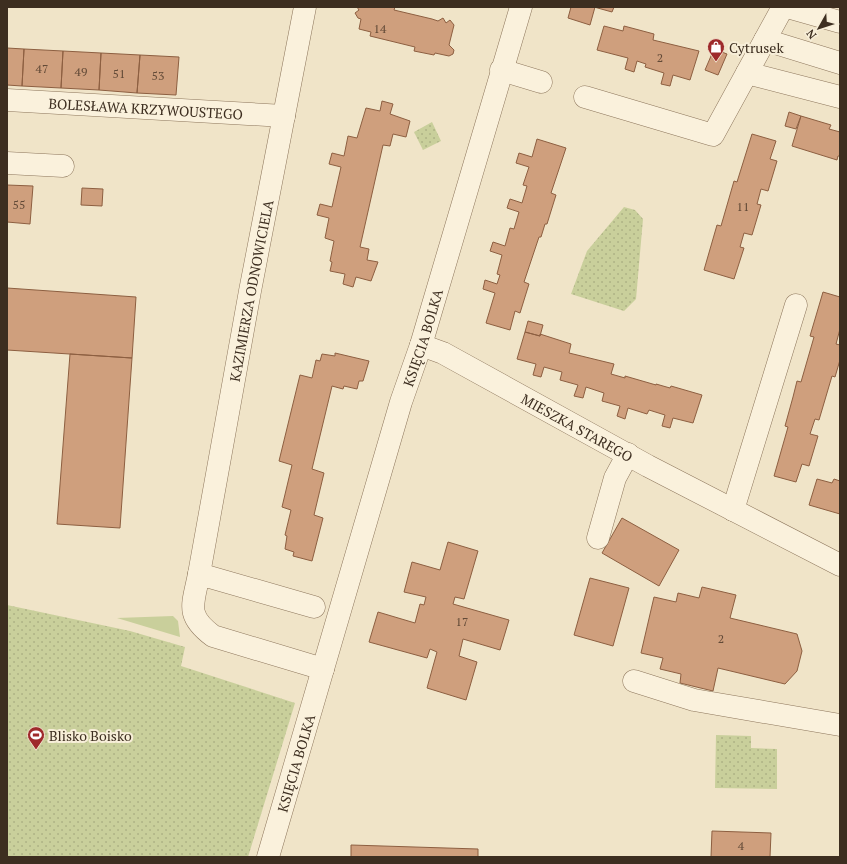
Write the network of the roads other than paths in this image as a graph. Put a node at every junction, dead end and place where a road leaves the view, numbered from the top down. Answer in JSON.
{"nodes":[{"id":1,"x":305,"y":7,"type":"edge"},
{"id":2,"x":521,"y":7,"type":"edge"},
{"id":3,"x":782,"y":7,"type":"edge"},
{"id":4,"x":787,"y":7,"type":"edge"},
{"id":5,"x":840,"y":22,"type":"edge"},
{"id":6,"x":765,"y":40,"type":"junction"},
{"id":7,"x":840,"y":63,"type":"edge"},
{"id":8,"x":501,"y":70,"type":"junction"},
{"id":9,"x":747,"y":73,"type":"junction"},
{"id":10,"x":541,"y":82,"type":"dead end"},
{"id":11,"x":585,"y":97,"type":"dead end"},
{"id":12,"x":840,"y":97,"type":"edge"},
{"id":13,"x":7,"y":100,"type":"edge"},
{"id":14,"x":284,"y":116,"type":"junction"},
{"id":15,"x":7,"y":163,"type":"edge"},
{"id":16,"x":62,"y":166,"type":"dead end"},
{"id":17,"x":796,"y":305,"type":"dead end"},
{"id":18,"x":421,"y":345,"type":"junction"},
{"id":19,"x":628,"y":454,"type":"junction"},
{"id":20,"x":734,"y":510,"type":"junction"},
{"id":21,"x":598,"y":538,"type":"dead end"},
{"id":22,"x":840,"y":565,"type":"edge"},
{"id":23,"x":199,"y":574,"type":"junction"},
{"id":24,"x":314,"y":607,"type":"dead end"},
{"id":25,"x":323,"y":669,"type":"junction"},
{"id":26,"x":634,"y":681,"type":"dead end"},
{"id":27,"x":840,"y":725,"type":"edge"},
{"id":28,"x":268,"y":857,"type":"edge"}],
"edges":[{"from":1,"to":14,"type":"street","name":"KAZIMIERZA ODNOWICIELA"},
{"from":2,"to":8,"type":"street","name":"KSIĘCIA BOLKA"},
{"from":3,"to":6,"type":"street"},
{"from":4,"to":5,"type":"street"},
{"from":6,"to":7,"type":"street"},
{"from":6,"to":9,"type":"street"},
{"from":8,"to":10,"type":"street"},
{"from":8,"to":18,"type":"street","name":"KSIĘCIA BOLKA"},
{"from":9,"to":11,"type":"street"},
{"from":9,"to":12,"type":"street"},
{"from":13,"to":14,"type":"street","name":"BOLESŁAWA KRZYWOUSTEGO"},
{"from":14,"to":23,"type":"street","name":"KAZIMIERZA ODNOWICIELA"},
{"from":15,"to":16,"type":"street"},
{"from":17,"to":20,"type":"street"},
{"from":18,"to":19,"type":"street","name":"MIESZKA STAREGO"},
{"from":18,"to":25,"type":"street","name":"KSIĘCIA BOLKA"},
{"from":19,"to":20,"type":"street","name":"MIESZKA STAREGO"},
{"from":19,"to":21,"type":"street"},
{"from":20,"to":22,"type":"street","name":"MIESZKA STAREGO"},
{"from":23,"to":24,"type":"street"},
{"from":23,"to":25,"type":"street"},
{"from":25,"to":28,"type":"street","name":"KSIĘCIA BOLKA"},
{"from":26,"to":27,"type":"street"}]}
